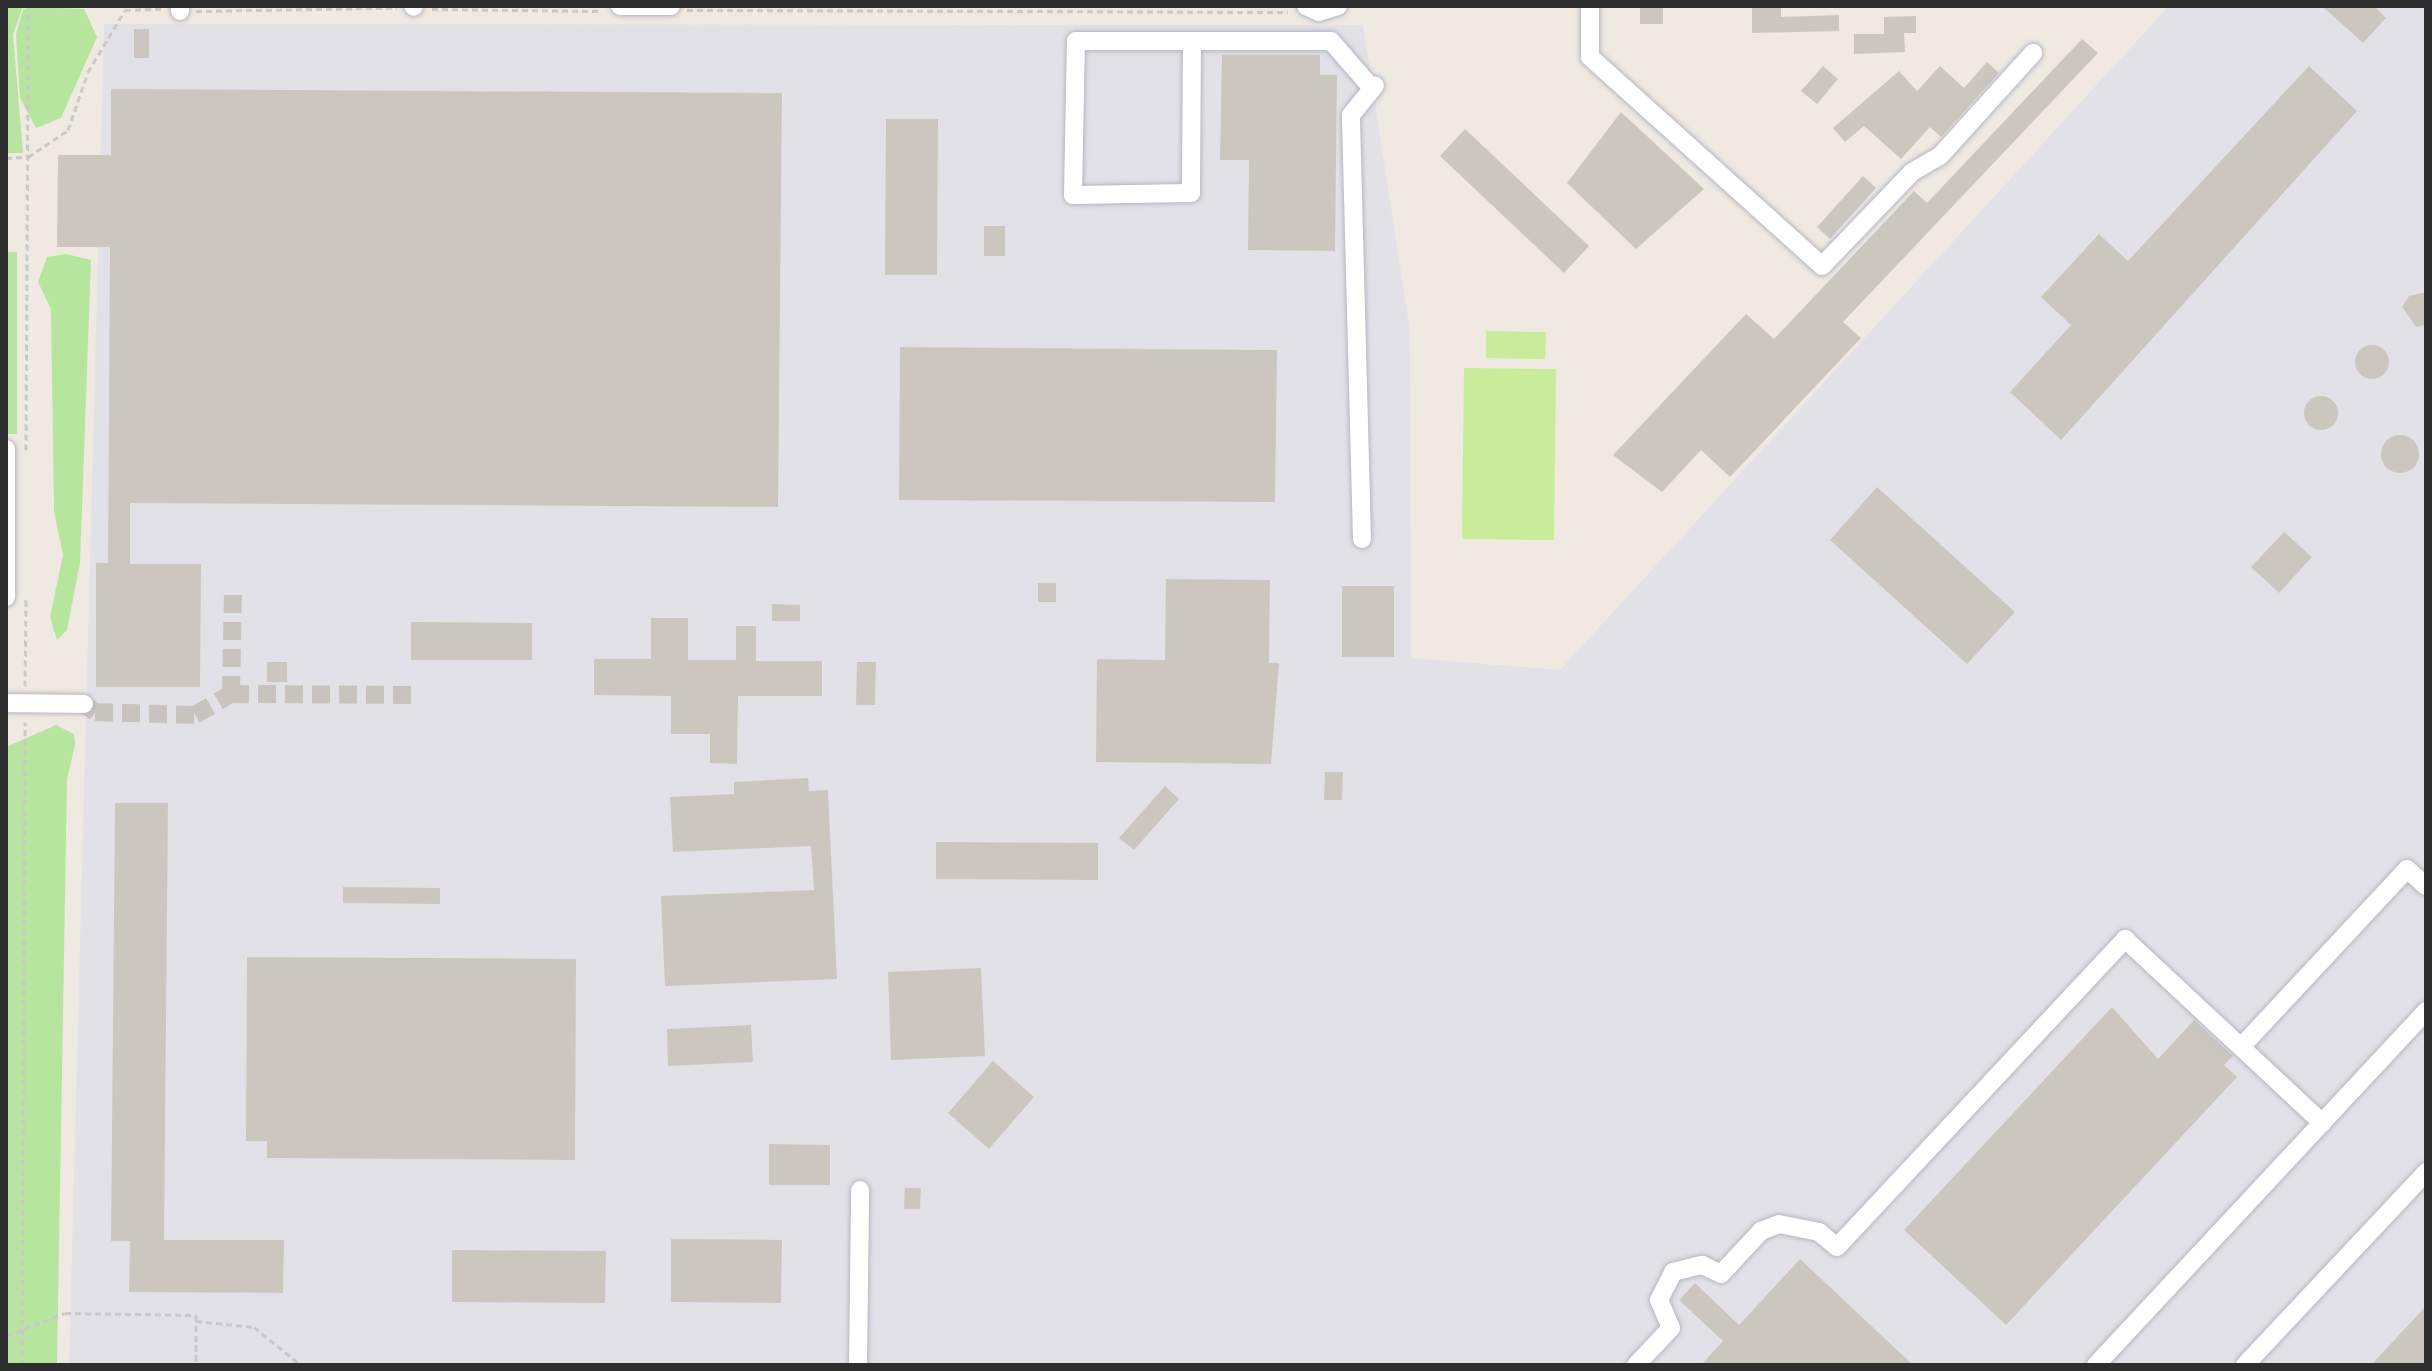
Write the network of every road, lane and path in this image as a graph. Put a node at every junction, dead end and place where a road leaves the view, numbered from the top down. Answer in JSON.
{"nodes":[{"id":1,"x":28,"y":6,"type":"edge"},
{"id":2,"x":1338,"y":6,"type":"edge"},
{"id":3,"x":1590,"y":6,"type":"edge"},
{"id":4,"x":414,"y":7,"type":"edge"},
{"id":5,"x":624,"y":8,"type":"edge"},
{"id":6,"x":669,"y":8,"type":"edge"},
{"id":7,"x":180,"y":9,"type":"edge"},
{"id":8,"x":1094,"y":9,"type":"edge"},
{"id":9,"x":1313,"y":9,"type":"edge"},
{"id":10,"x":1192,"y":42,"type":"junction"},
{"id":11,"x":2033,"y":53,"type":"dead end"},
{"id":12,"x":28,"y":157,"type":"junction"},
{"id":13,"x":6,"y":158,"type":"edge"},
{"id":14,"x":6,"y":449,"type":"edge"},
{"id":15,"x":26,"y":454,"type":"dead end"},
{"id":16,"x":1362,"y":539,"type":"dead end"},
{"id":17,"x":26,"y":594,"type":"dead end"},
{"id":18,"x":6,"y":597,"type":"edge"},
{"id":19,"x":16,"y":703,"type":"edge"},
{"id":20,"x":84,"y":704,"type":"tunnel mouth"},
{"id":21,"x":2426,"y":886,"type":"edge"},
{"id":22,"x":2426,"y":1011,"type":"edge"},
{"id":23,"x":2241,"y":1047,"type":"junction"},
{"id":24,"x":2322,"y":1123,"type":"junction"},
{"id":25,"x":2426,"y":1172,"type":"edge"},
{"id":26,"x":860,"y":1190,"type":"dead end"},
{"id":27,"x":196,"y":1321,"type":"junction"},
{"id":28,"x":22,"y":1329,"type":"junction"},
{"id":29,"x":6,"y":1336,"type":"edge"},
{"id":30,"x":22,"y":1365,"type":"edge"},
{"id":31,"x":196,"y":1365,"type":"edge"},
{"id":32,"x":301,"y":1365,"type":"edge"},
{"id":33,"x":858,"y":1365,"type":"edge"},
{"id":34,"x":1636,"y":1365,"type":"edge"},
{"id":35,"x":2096,"y":1365,"type":"edge"},
{"id":36,"x":2245,"y":1365,"type":"edge"}],
"edges":[{"from":1,"to":12,"type":"path"},
{"from":2,"to":9,"type":"lane"},
{"from":3,"to":11,"type":"lane"},
{"from":4,"to":5,"type":"path"},
{"from":4,"to":7,"type":"path"},
{"from":5,"to":6,"type":"lane"},
{"from":6,"to":8,"type":"path"},
{"from":7,"to":12,"type":"path"},
{"from":8,"to":9,"type":"path"},
{"from":10,"to":10,"type":"lane"},
{"from":10,"to":16,"type":"lane"},
{"from":12,"to":13,"type":"path"},
{"from":12,"to":15,"type":"path"},
{"from":14,"to":18,"type":"lane"},
{"from":17,"to":19,"type":"path"},
{"from":19,"to":20,"type":"lane"},
{"from":19,"to":28,"type":"path"},
{"from":21,"to":23,"type":"lane"},
{"from":22,"to":24,"type":"lane"},
{"from":23,"to":24,"type":"lane"},
{"from":23,"to":34,"type":"lane"},
{"from":24,"to":35,"type":"lane"},
{"from":25,"to":36,"type":"lane"},
{"from":26,"to":33,"type":"lane"},
{"from":27,"to":28,"type":"path"},
{"from":27,"to":31,"type":"path"},
{"from":27,"to":32,"type":"path"},
{"from":28,"to":29,"type":"path"},
{"from":28,"to":30,"type":"path"}]}
